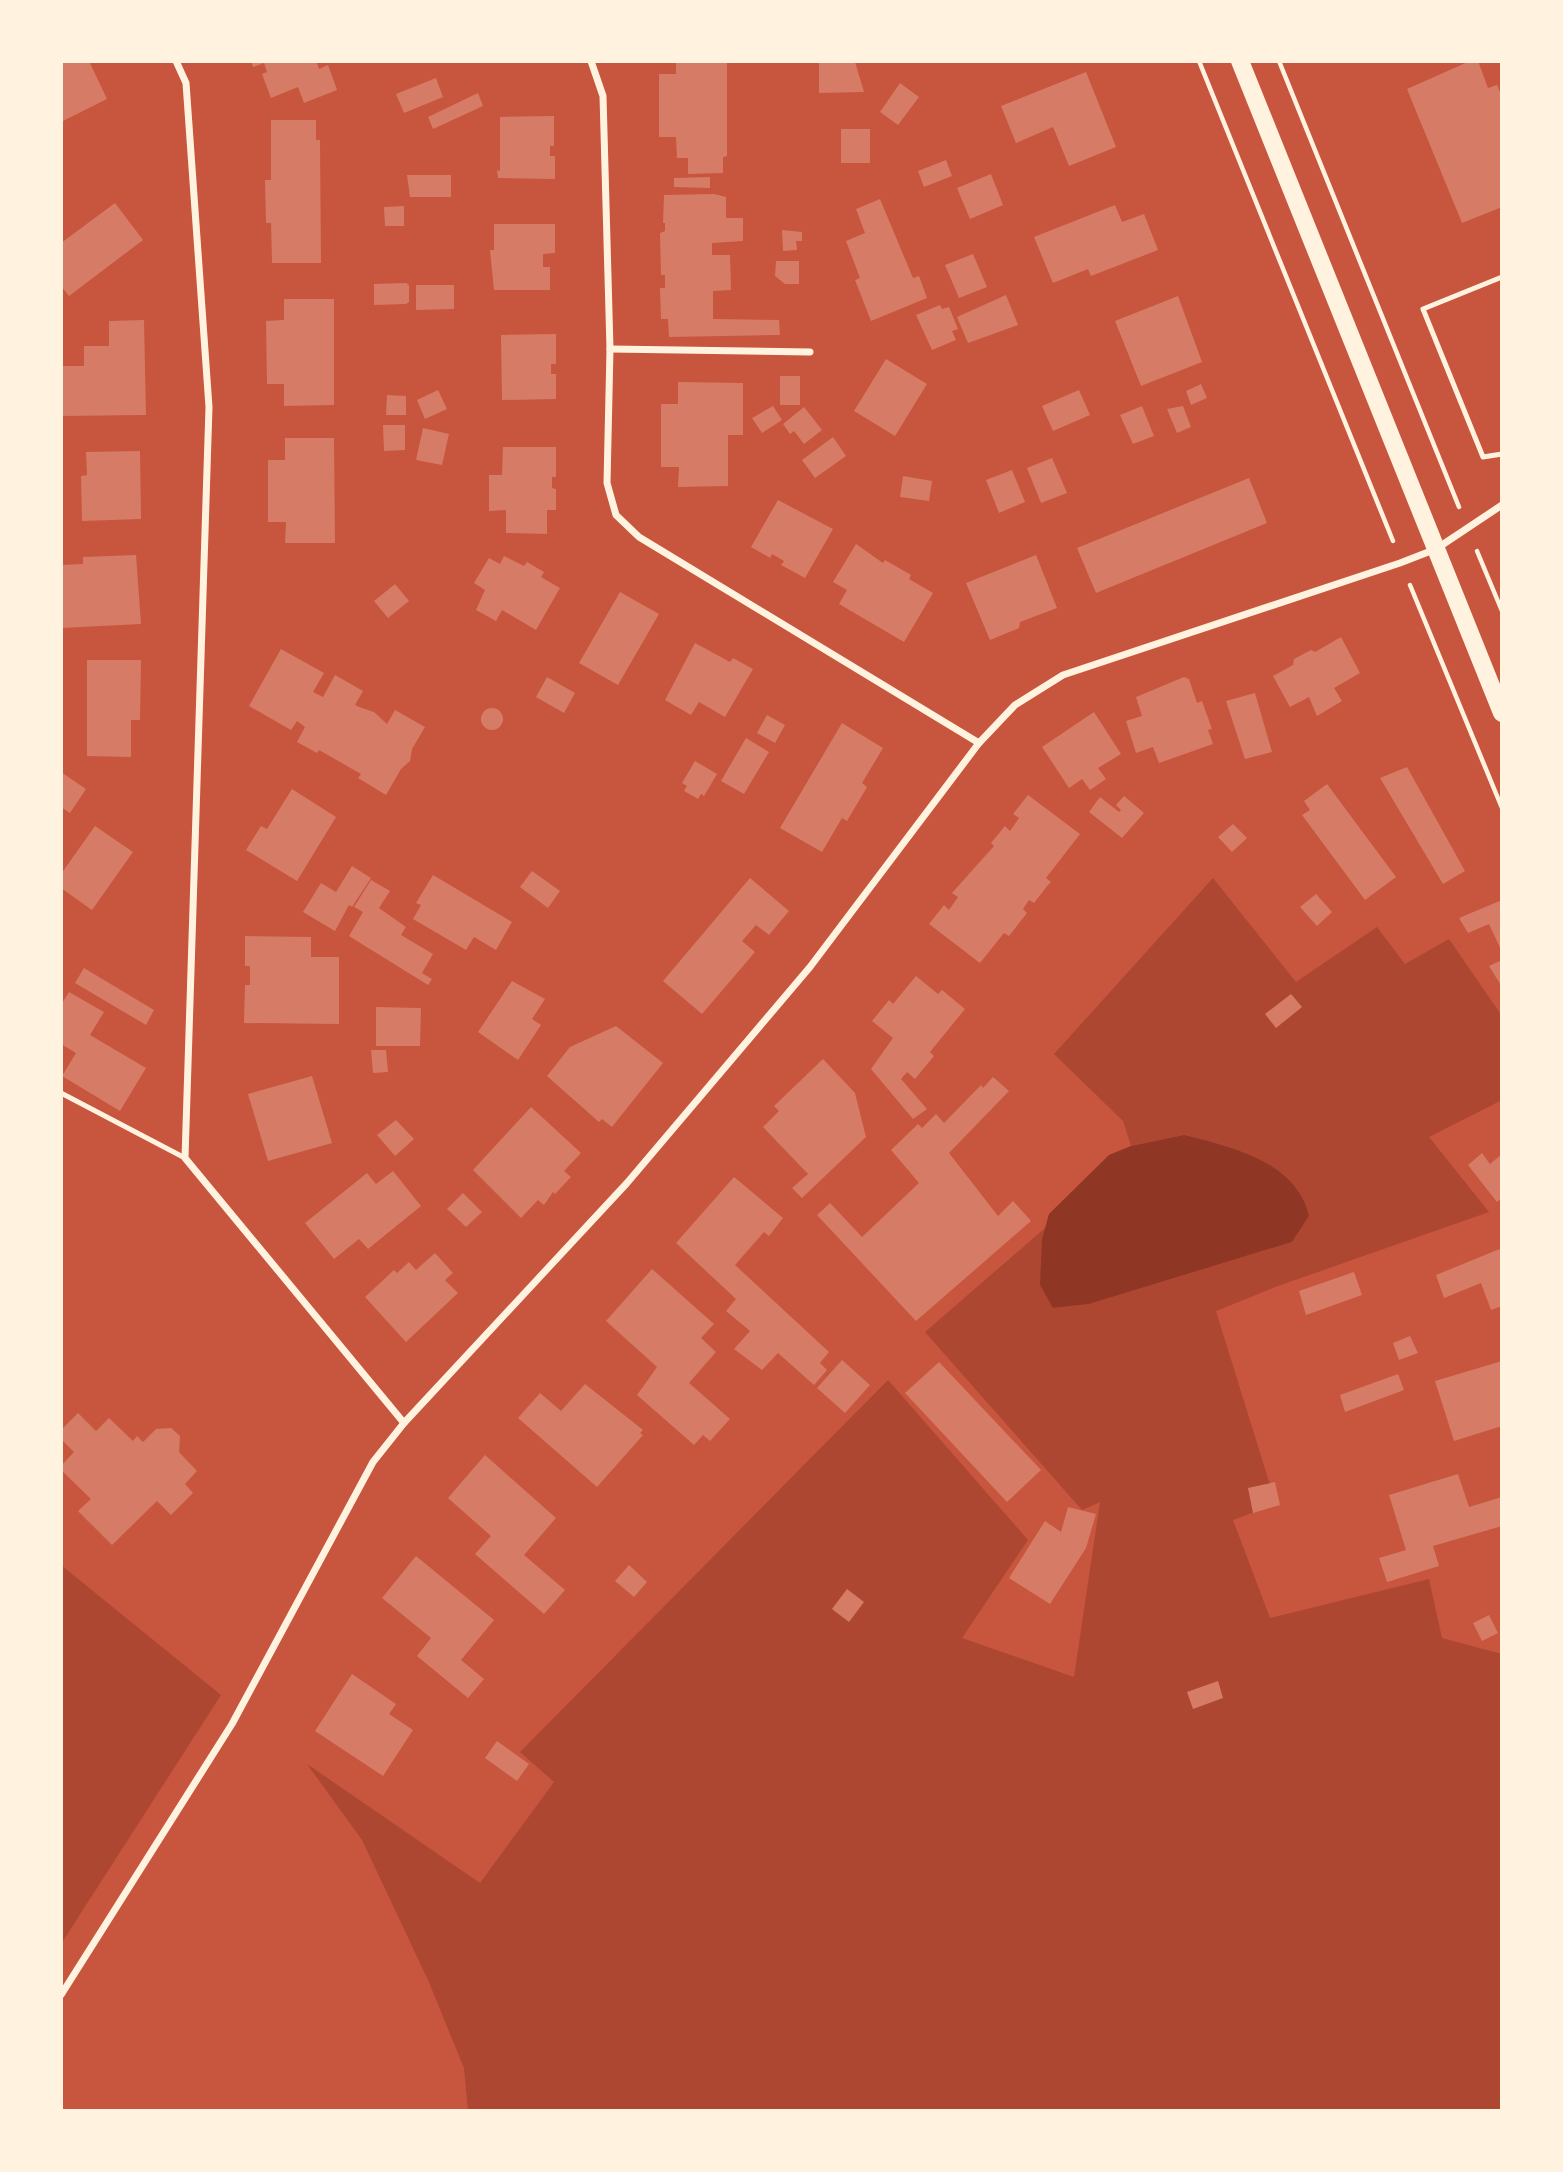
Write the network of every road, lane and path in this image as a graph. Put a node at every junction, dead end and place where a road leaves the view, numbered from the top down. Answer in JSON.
{"nodes":[{"id":1,"x":176,"y":61,"type":"edge"},
{"id":2,"x":591,"y":61,"type":"edge"},
{"id":3,"x":1199,"y":61,"type":"edge"},
{"id":4,"x":1240,"y":61,"type":"edge"},
{"id":5,"x":1279,"y":61,"type":"edge"},
{"id":6,"x":1502,"y":277,"type":"edge"},
{"id":7,"x":610,"y":349,"type":"junction"},
{"id":8,"x":810,"y":352,"type":"dead end"},
{"id":9,"x":1502,"y":454,"type":"edge"},
{"id":10,"x":1502,"y":505,"type":"edge"},
{"id":11,"x":1467,"y":528,"type":"junction"},
{"id":12,"x":1436,"y":549,"type":"junction"},
{"id":13,"x":1400,"y":563,"type":"junction"},
{"id":14,"x":1502,"y":611,"type":"edge"},
{"id":15,"x":1502,"y":713,"type":"edge"},
{"id":16,"x":978,"y":743,"type":"junction"},
{"id":17,"x":1502,"y":808,"type":"edge"},
{"id":18,"x":61,"y":1093,"type":"edge"},
{"id":19,"x":185,"y":1158,"type":"junction"},
{"id":20,"x":404,"y":1423,"type":"junction"},
{"id":21,"x":61,"y":1995,"type":"edge"}],
"edges":[{"from":1,"to":19,"type":"street"},
{"from":2,"to":7,"type":"street"},
{"from":3,"to":13,"type":"path"},
{"from":4,"to":12,"type":"main road"},
{"from":5,"to":11,"type":"path"},
{"from":6,"to":9,"type":"lane"},
{"from":7,"to":8,"type":"street"},
{"from":7,"to":16,"type":"street"},
{"from":10,"to":11,"type":"street"},
{"from":11,"to":12,"type":"street"},
{"from":11,"to":14,"type":"path"},
{"from":12,"to":13,"type":"street"},
{"from":12,"to":15,"type":"main road"},
{"from":13,"to":16,"type":"street"},
{"from":13,"to":17,"type":"path"},
{"from":16,"to":20,"type":"street"},
{"from":18,"to":19,"type":"lane"},
{"from":19,"to":20,"type":"street"},
{"from":20,"to":21,"type":"street"}]}
